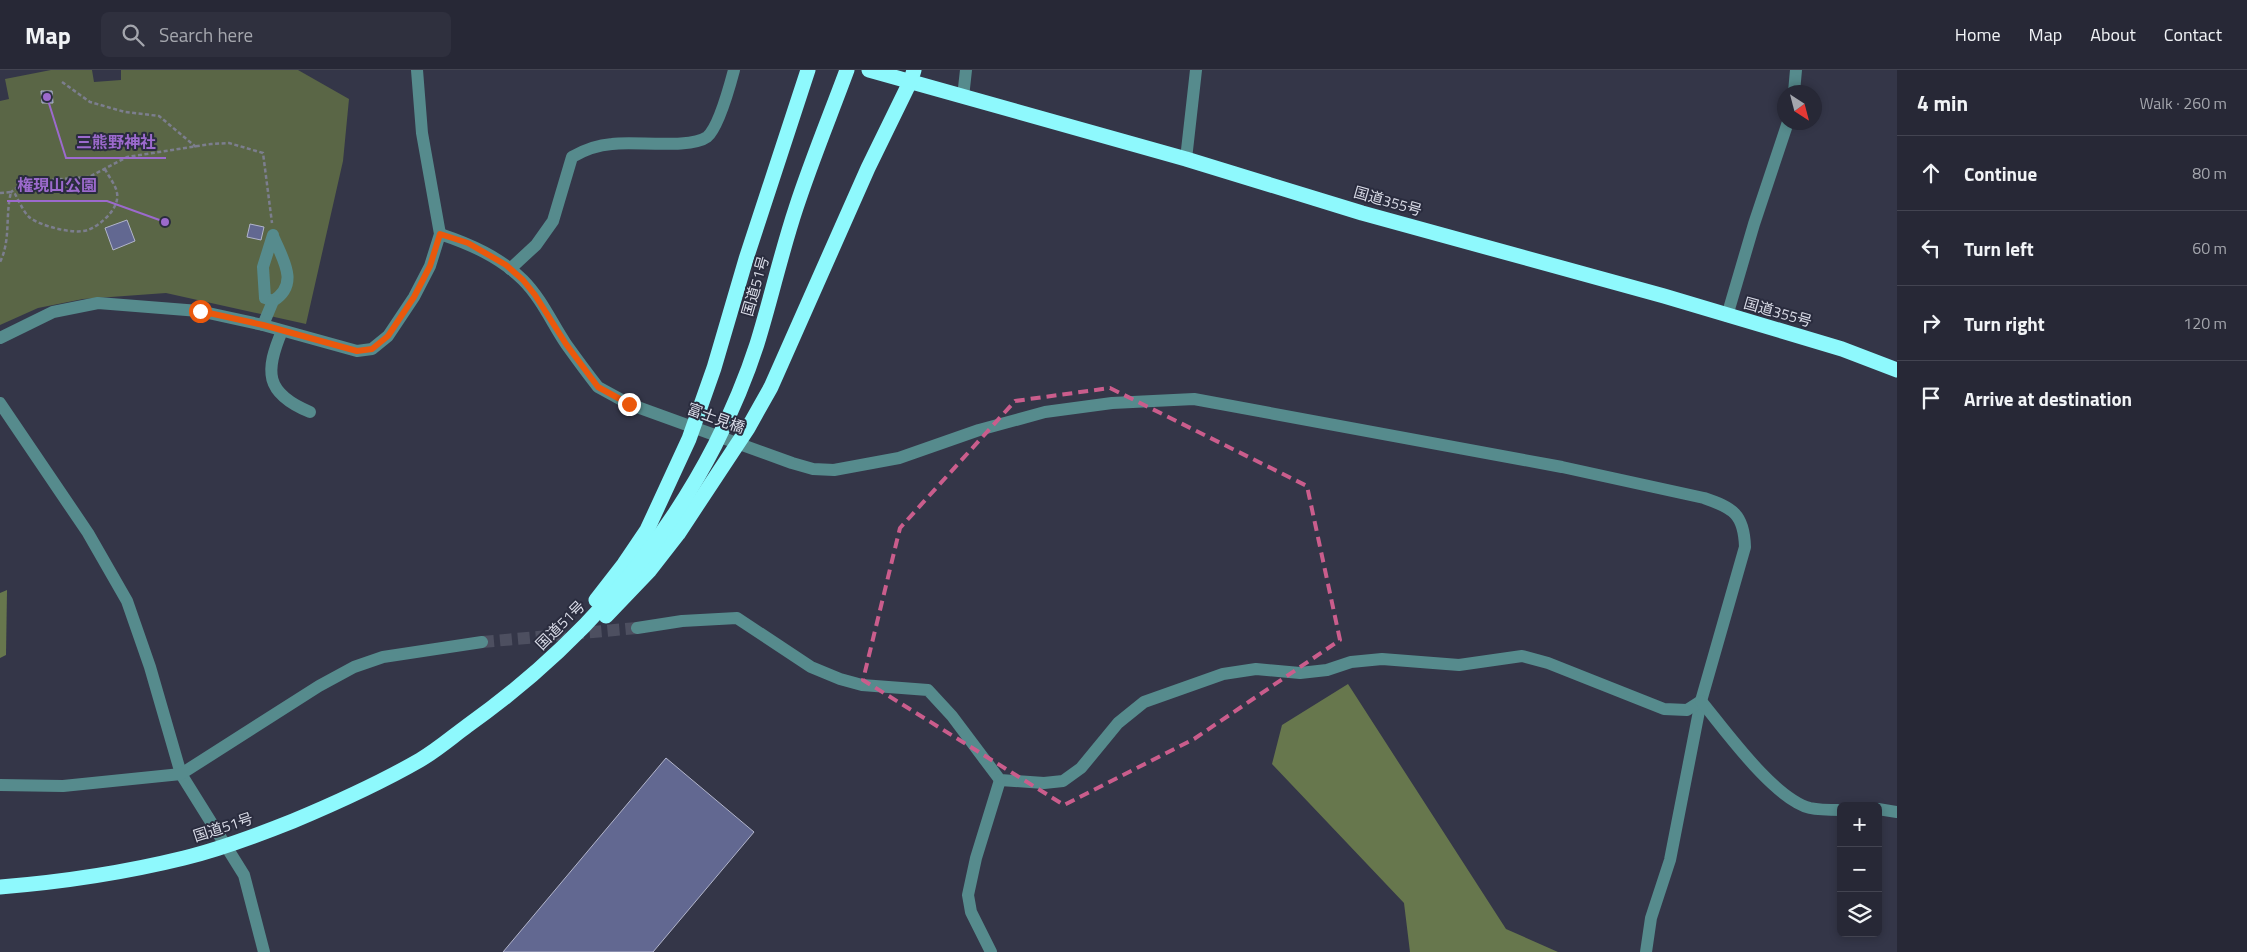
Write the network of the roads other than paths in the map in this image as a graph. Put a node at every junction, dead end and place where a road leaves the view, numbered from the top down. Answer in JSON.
{"nodes":[{"id":1,"x":417,"y":70,"type":"edge"},
{"id":2,"x":734,"y":70,"type":"edge"},
{"id":3,"x":808,"y":70,"type":"edge"},
{"id":4,"x":847,"y":70,"type":"edge"},
{"id":5,"x":869,"y":70,"type":"edge"},
{"id":6,"x":966,"y":70,"type":"edge"},
{"id":7,"x":1196,"y":70,"type":"edge"},
{"id":8,"x":1796,"y":70,"type":"edge"},
{"id":9,"x":912,"y":75,"type":"edge"},
{"id":10,"x":1795,"y":85,"type":"edge"},
{"id":11,"x":964,"y":97,"type":"junction"},
{"id":12,"x":1785,"y":130,"type":"edge"},
{"id":13,"x":1186,"y":159,"type":"junction"},
{"id":14,"x":440,"y":234,"type":"junction"},
{"id":15,"x":510,"y":269,"type":"junction"},
{"id":16,"x":273,"y":301,"type":"junction"},
{"id":17,"x":1727,"y":316,"type":"junction"},
{"id":18,"x":263,"y":325,"type":"junction"},
{"id":19,"x":282,"y":331,"type":"junction"},
{"id":20,"x":0,"y":338,"type":"edge"},
{"id":21,"x":1897,"y":370,"type":"edge"},
{"id":22,"x":0,"y":403,"type":"edge"},
{"id":23,"x":310,"y":412,"type":"dead end"},
{"id":24,"x":637,"y":628,"type":"tunnel mouth"},
{"id":25,"x":482,"y":642,"type":"tunnel mouth"},
{"id":26,"x":510,"y":696,"type":"junction"},
{"id":27,"x":1701,"y":701,"type":"junction"},
{"id":28,"x":181,"y":774,"type":"junction"},
{"id":29,"x":1000,"y":780,"type":"junction"},
{"id":30,"x":0,"y":785,"type":"edge"},
{"id":31,"x":1837,"y":810,"type":"edge"},
{"id":32,"x":1882,"y":810,"type":"edge"},
{"id":33,"x":1897,"y":812,"type":"edge"},
{"id":34,"x":226,"y":846,"type":"junction"},
{"id":35,"x":0,"y":887,"type":"edge"},
{"id":36,"x":264,"y":952,"type":"edge"},
{"id":37,"x":991,"y":952,"type":"edge"},
{"id":38,"x":1646,"y":952,"type":"edge"}],
"edges":[{"from":1,"to":14,"type":"street"},
{"from":2,"to":15,"type":"street"},
{"from":3,"to":26,"type":"highway"},
{"from":4,"to":26,"type":"highway","name":"国道51号"},
{"from":5,"to":9,"type":"highway","name":"国道355号"},
{"from":6,"to":11,"type":"street"},
{"from":7,"to":13,"type":"street"},
{"from":8,"to":10,"type":"street"},
{"from":9,"to":11,"type":"highway","name":"国道355号"},
{"from":9,"to":26,"type":"highway"},
{"from":11,"to":13,"type":"highway","name":"国道355号"},
{"from":12,"to":17,"type":"street"},
{"from":13,"to":17,"type":"highway","name":"国道355号"},
{"from":14,"to":15,"type":"street","name":"富士見橋"},
{"from":14,"to":19,"type":"street"},
{"from":15,"to":27,"type":"street","name":"富士見橋"},
{"from":16,"to":16,"type":"street"},
{"from":16,"to":18,"type":"street"},
{"from":17,"to":21,"type":"highway","name":"国道355号"},
{"from":18,"to":19,"type":"street"},
{"from":18,"to":20,"type":"street"},
{"from":19,"to":23,"type":"street"},
{"from":22,"to":28,"type":"street"},
{"from":24,"to":29,"type":"street"},
{"from":25,"to":28,"type":"street"},
{"from":26,"to":34,"type":"highway","name":"国道51号"},
{"from":27,"to":29,"type":"street"},
{"from":27,"to":31,"type":"street"},
{"from":27,"to":38,"type":"street","name":"富士見橋"},
{"from":28,"to":30,"type":"street"},
{"from":28,"to":34,"type":"street"},
{"from":29,"to":37,"type":"street"},
{"from":32,"to":33,"type":"street"},
{"from":34,"to":35,"type":"highway","name":"国道51号"},
{"from":34,"to":36,"type":"street"}]}
